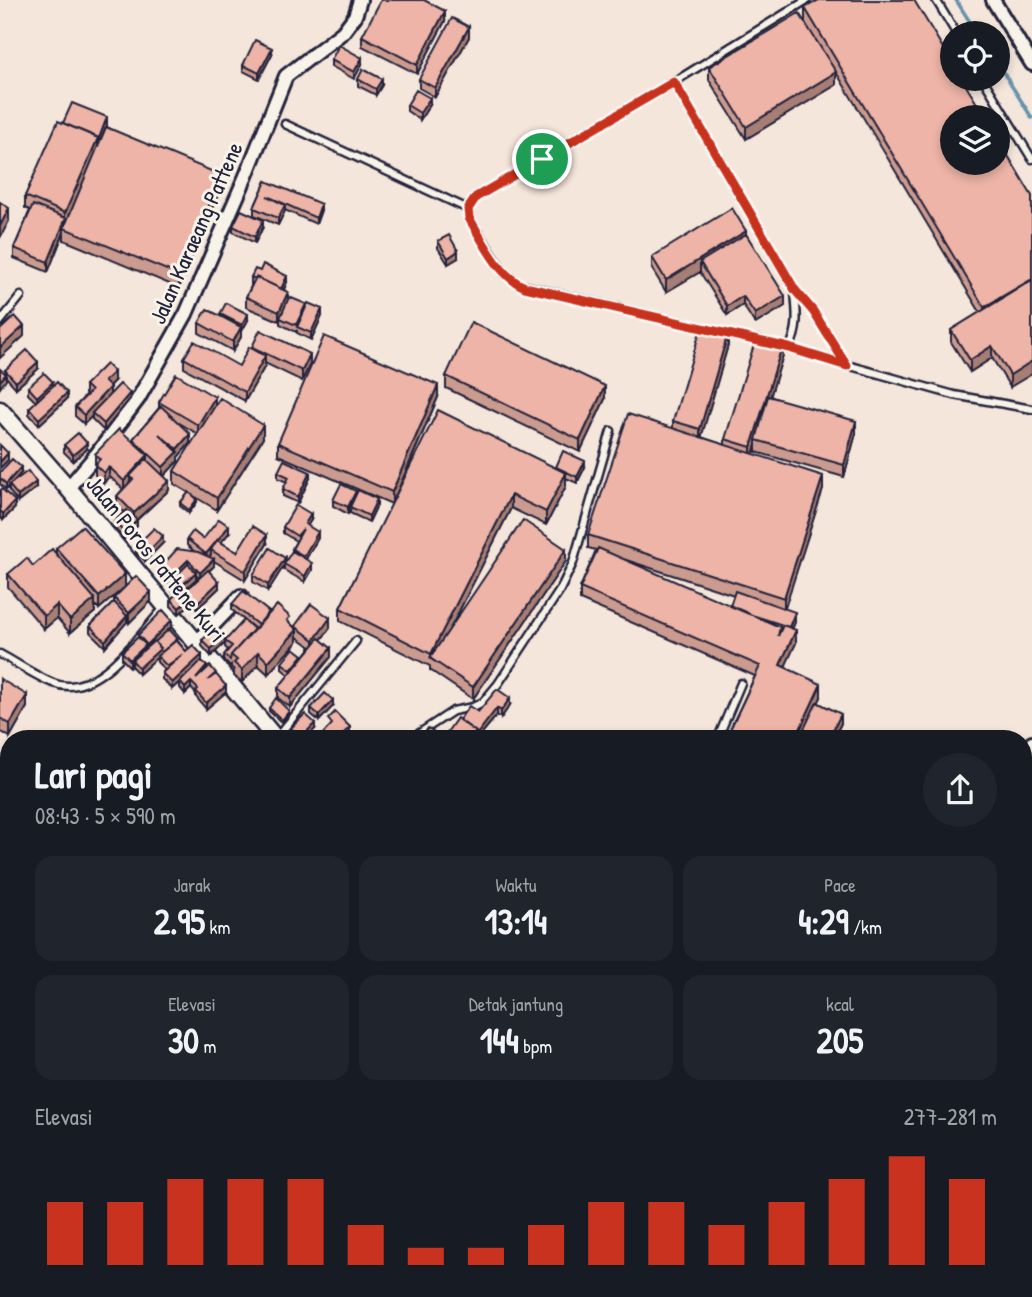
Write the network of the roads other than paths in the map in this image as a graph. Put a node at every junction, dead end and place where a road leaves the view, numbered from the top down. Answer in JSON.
{"nodes":[{"id":1,"x":360,"y":0,"type":"edge"},
{"id":2,"x":807,"y":0,"type":"edge"},
{"id":3,"x":936,"y":0,"type":"edge"},
{"id":4,"x":993,"y":0,"type":"edge"},
{"id":5,"x":949,"y":21,"type":"edge"},
{"id":6,"x":1028,"y":48,"type":"edge"},
{"id":7,"x":1032,"y":64,"type":"edge"},
{"id":8,"x":674,"y":82,"type":"junction"},
{"id":9,"x":990,"y":91,"type":"edge"},
{"id":10,"x":285,"y":124,"type":"dead end"},
{"id":11,"x":1032,"y":159,"type":"edge"},
{"id":12,"x":468,"y":209,"type":"junction"},
{"id":13,"x":795,"y":290,"type":"junction"},
{"id":14,"x":21,"y":296,"type":"dead end"},
{"id":15,"x":0,"y":321,"type":"edge"},
{"id":16,"x":789,"y":348,"type":"junction"},
{"id":17,"x":847,"y":366,"type":"junction"},
{"id":18,"x":1032,"y":409,"type":"edge"},
{"id":19,"x":0,"y":410,"type":"edge"},
{"id":20,"x":611,"y":432,"type":"dead end"},
{"id":21,"x":68,"y":488,"type":"junction"},
{"id":22,"x":241,"y":596,"type":"edge"},
{"id":23,"x":166,"y":606,"type":"junction"},
{"id":24,"x":356,"y":642,"type":"dead end"},
{"id":25,"x":196,"y":643,"type":"junction"},
{"id":26,"x":0,"y":654,"type":"edge"},
{"id":27,"x":741,"y":683,"type":"dead end"},
{"id":28,"x":268,"y":730,"type":"edge"},
{"id":29,"x":282,"y":730,"type":"edge"},
{"id":30,"x":424,"y":730,"type":"edge"},
{"id":31,"x":721,"y":730,"type":"edge"}],
"edges":[{"from":1,"to":21,"type":"street","name":"Jalan Karaeang Pattene"},
{"from":2,"to":8,"type":"lane"},
{"from":3,"to":5,"type":"lane"},
{"from":4,"to":6,"type":"street"},
{"from":6,"to":7,"type":"street"},
{"from":8,"to":12,"type":"lane"},
{"from":8,"to":13,"type":"lane"},
{"from":9,"to":11,"type":"lane"},
{"from":10,"to":12,"type":"lane"},
{"from":12,"to":16,"type":"lane"},
{"from":13,"to":16,"type":"lane"},
{"from":13,"to":17,"type":"lane"},
{"from":14,"to":15,"type":"lane"},
{"from":16,"to":17,"type":"lane"},
{"from":17,"to":18,"type":"lane"},
{"from":19,"to":21,"type":"street","name":"Jalan Poros Pattene Kuri"},
{"from":20,"to":30,"type":"lane"},
{"from":21,"to":23,"type":"street","name":"Jalan Poros Pattene Kuri"},
{"from":22,"to":25,"type":"street"},
{"from":23,"to":25,"type":"street","name":"Jalan Poros Pattene Kuri"},
{"from":23,"to":26,"type":"lane"},
{"from":24,"to":29,"type":"lane"},
{"from":25,"to":28,"type":"street","name":"Jalan Poros Pattene Kuri"},
{"from":27,"to":31,"type":"lane"}]}
